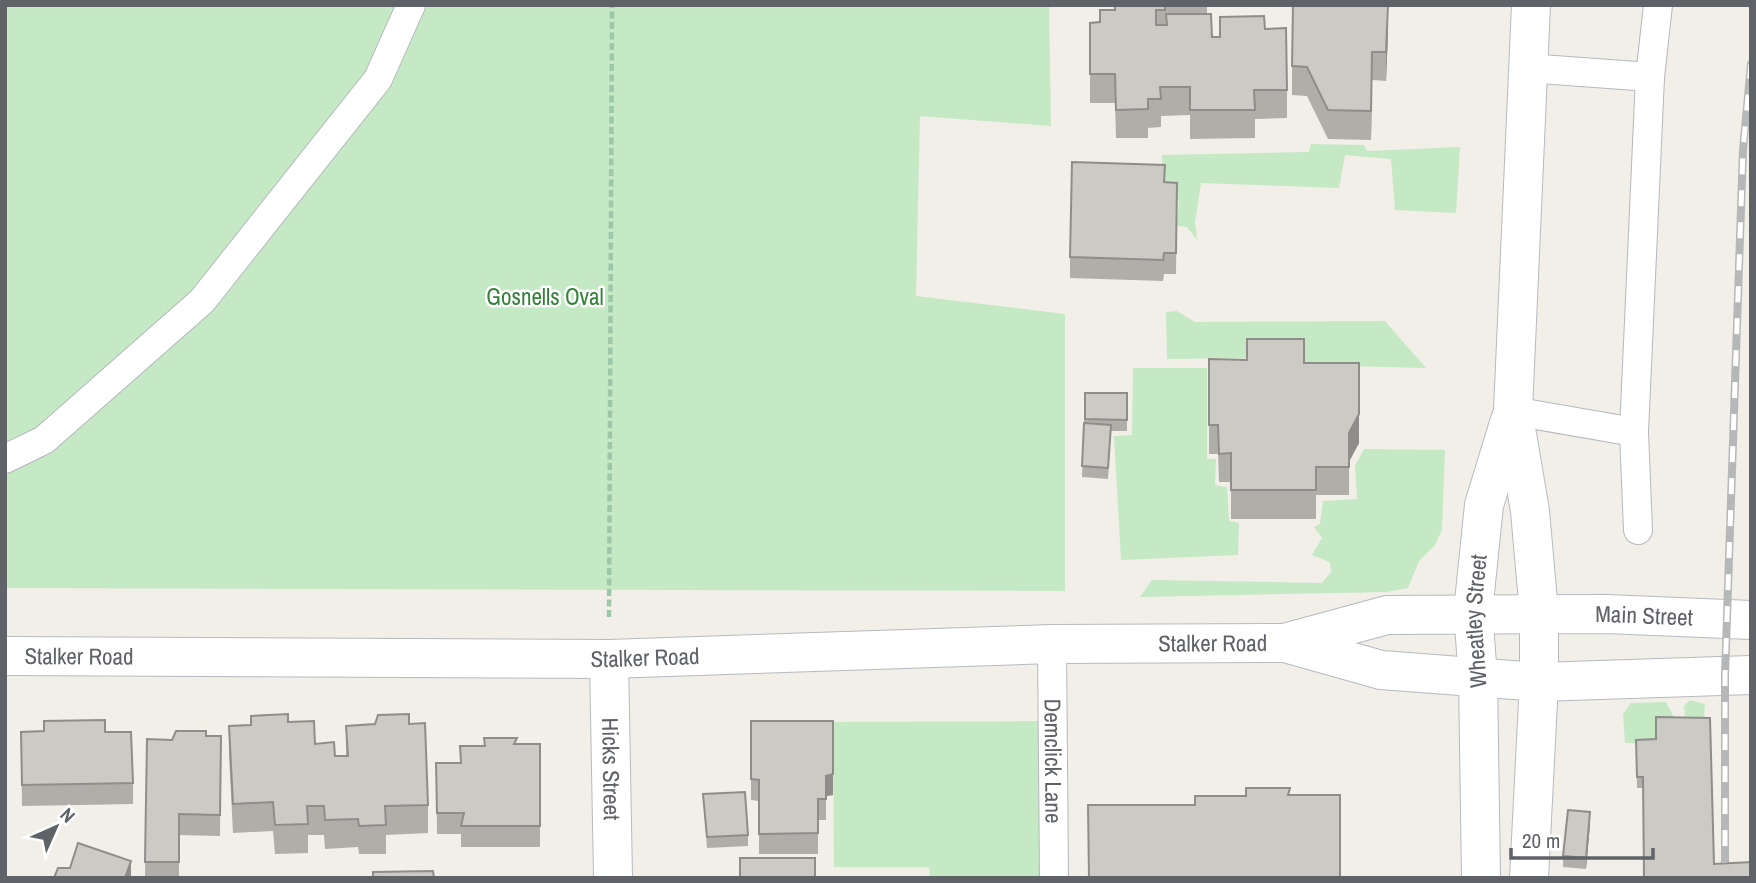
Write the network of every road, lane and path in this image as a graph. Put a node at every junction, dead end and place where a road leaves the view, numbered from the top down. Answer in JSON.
{"nodes":[{"id":1,"x":411,"y":5,"type":"edge"},
{"id":2,"x":612,"y":5,"type":"edge"},
{"id":3,"x":1531,"y":5,"type":"edge"},
{"id":4,"x":1658,"y":5,"type":"edge"},
{"id":5,"x":1527,"y":68,"type":"junction"},
{"id":6,"x":1650,"y":77,"type":"junction"},
{"id":7,"x":1513,"y":411,"type":"junction"},
{"id":8,"x":1634,"y":432,"type":"junction"},
{"id":9,"x":5,"y":459,"type":"edge"},
{"id":10,"x":1637,"y":530,"type":"dead end"},
{"id":11,"x":1473,"y":612,"type":"junction"},
{"id":12,"x":1539,"y":613,"type":"junction"},
{"id":13,"x":1751,"y":620,"type":"edge"},
{"id":14,"x":1284,"y":643,"type":"junction"},
{"id":15,"x":1052,"y":644,"type":"junction"},
{"id":16,"x":5,"y":656,"type":"edge"},
{"id":17,"x":609,"y":660,"type":"junction"},
{"id":18,"x":1751,"y":675,"type":"edge"},
{"id":19,"x":1478,"y":677,"type":"junction"},
{"id":20,"x":1539,"y":682,"type":"junction"},
{"id":21,"x":613,"y":878,"type":"edge"},
{"id":22,"x":1054,"y":878,"type":"edge"},
{"id":23,"x":1481,"y":878,"type":"edge"},
{"id":24,"x":1529,"y":878,"type":"edge"}],
"edges":[{"from":1,"to":9,"type":"lane"},
{"from":2,"to":17,"type":"path"},
{"from":3,"to":5,"type":"main road","name":"Wheatley Street"},
{"from":4,"to":6,"type":"lane"},
{"from":5,"to":6,"type":"lane"},
{"from":5,"to":7,"type":"main road","name":"Wheatley Street"},
{"from":6,"to":8,"type":"lane"},
{"from":7,"to":8,"type":"lane"},
{"from":7,"to":11,"type":"main road","name":"Wheatley Street"},
{"from":7,"to":12,"type":"main road","name":"Wheatley Street"},
{"from":8,"to":10,"type":"lane"},
{"from":11,"to":12,"type":"main road","name":"Stalker Road"},
{"from":11,"to":14,"type":"main road","name":"Stalker Road"},
{"from":11,"to":19,"type":"main road","name":"Wheatley Street"},
{"from":12,"to":13,"type":"main road","name":"Main Street"},
{"from":12,"to":20,"type":"main road","name":"Wheatley Street"},
{"from":14,"to":15,"type":"main road","name":"Stalker Road"},
{"from":14,"to":19,"type":"main road","name":"Stalker Road"},
{"from":15,"to":17,"type":"main road","name":"Stalker Road"},
{"from":15,"to":22,"type":"lane","name":"Demclick Lane"},
{"from":16,"to":17,"type":"main road","name":"Stalker Road"},
{"from":17,"to":21,"type":"main road","name":"Hicks Street"},
{"from":18,"to":20,"type":"main road"},
{"from":19,"to":20,"type":"main road","name":"Stalker Road"},
{"from":19,"to":23,"type":"main road","name":"Wheatley Street"},
{"from":20,"to":24,"type":"main road","name":"Wheatley Street"}]}
